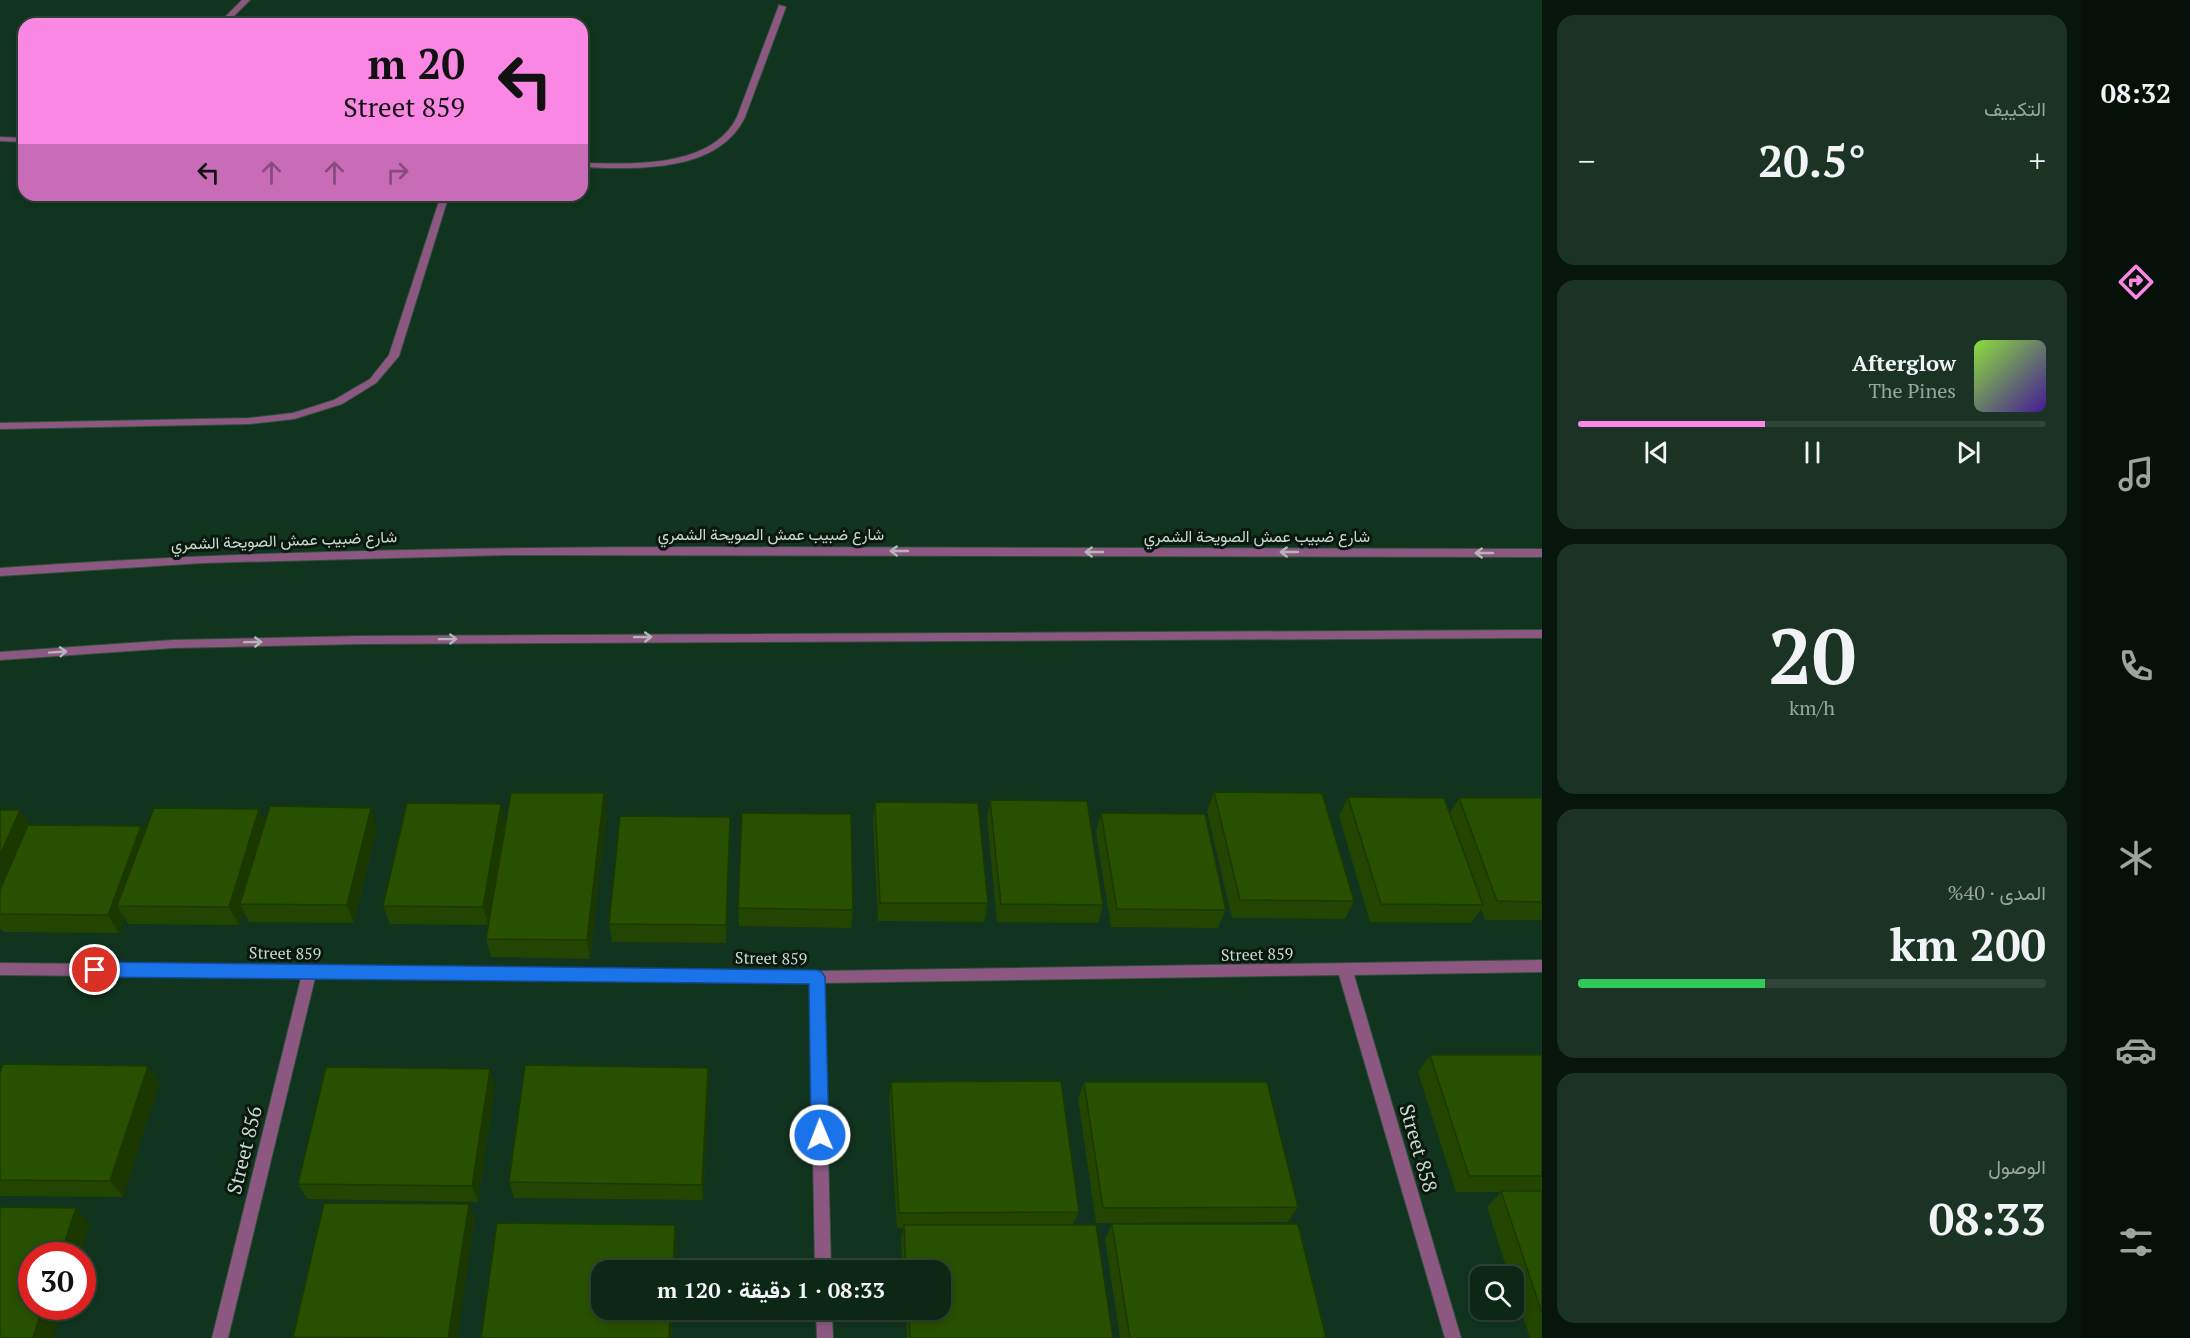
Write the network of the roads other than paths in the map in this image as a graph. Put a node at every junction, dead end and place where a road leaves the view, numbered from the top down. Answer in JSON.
{"nodes":[{"id":1,"x":246,"y":0,"type":"edge"},
{"id":2,"x":782,"y":7,"type":"dead end"},
{"id":3,"x":228,"y":18,"type":"edge"},
{"id":4,"x":0,"y":139,"type":"edge"},
{"id":5,"x":18,"y":140,"type":"edge"},
{"id":6,"x":588,"y":165,"type":"edge"},
{"id":7,"x":443,"y":201,"type":"edge"},
{"id":8,"x":0,"y":426,"type":"edge"},
{"id":9,"x":1542,"y":553,"type":"edge"},
{"id":10,"x":0,"y":572,"type":"edge"},
{"id":11,"x":1542,"y":634,"type":"edge"},
{"id":12,"x":0,"y":656,"type":"edge"},
{"id":13,"x":1542,"y":966,"type":"edge"},
{"id":14,"x":0,"y":969,"type":"edge"},
{"id":15,"x":1345,"y":970,"type":"junction"},
{"id":16,"x":310,"y":971,"type":"junction"},
{"id":17,"x":817,"y":977,"type":"junction"},
{"id":18,"x":824,"y":1260,"type":"edge"},
{"id":19,"x":824,"y":1320,"type":"edge"},
{"id":20,"x":219,"y":1338,"type":"edge"},
{"id":21,"x":825,"y":1338,"type":"edge"},
{"id":22,"x":1453,"y":1338,"type":"edge"}],
"edges":[{"from":1,"to":3,"type":"street"},
{"from":2,"to":6,"type":"street"},
{"from":4,"to":5,"type":"street"},
{"from":7,"to":8,"type":"street"},
{"from":9,"to":10,"type":"street","name":"شارع ضبيب عمش الصويحة الشمري","one_way":true},
{"from":12,"to":11,"type":"street","one_way":true},
{"from":13,"to":15,"type":"street","name":"Street 859"},
{"from":14,"to":16,"type":"street","name":"Street 859"},
{"from":15,"to":17,"type":"street","name":"Street 859"},
{"from":15,"to":22,"type":"street","name":"Street 858"},
{"from":16,"to":17,"type":"street","name":"Street 859"},
{"from":16,"to":20,"type":"street","name":"Street 856"},
{"from":17,"to":18,"type":"street"},
{"from":19,"to":21,"type":"street"}]}
